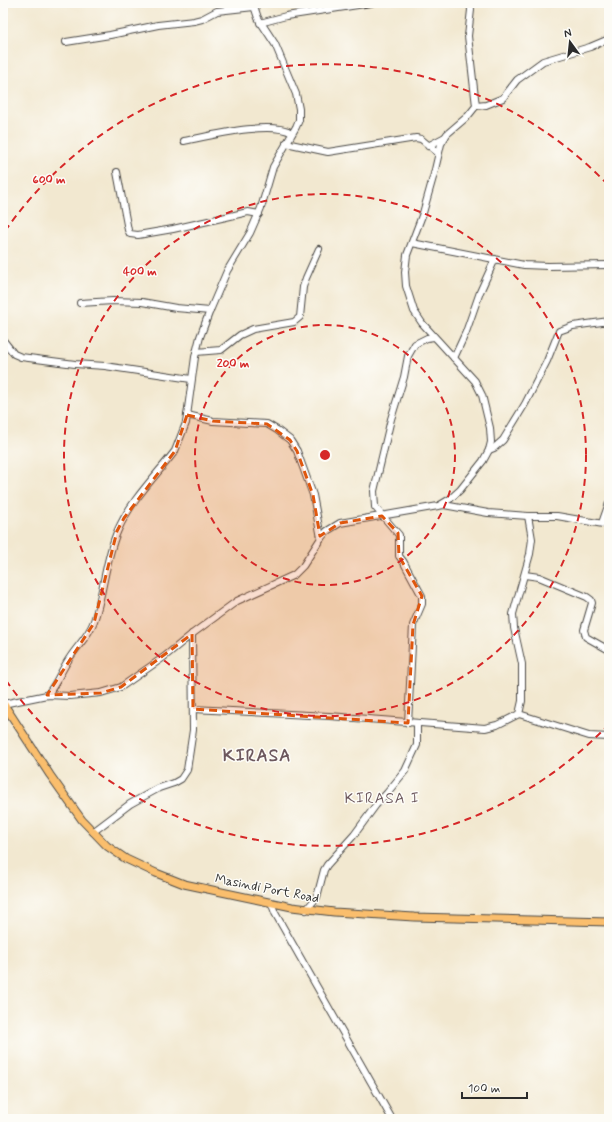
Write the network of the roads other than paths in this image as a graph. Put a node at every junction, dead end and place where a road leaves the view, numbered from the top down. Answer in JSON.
{"nodes":[{"id":1,"x":372,"y":3,"type":"edge"},
{"id":2,"x":470,"y":3,"type":"edge"},
{"id":3,"x":253,"y":5,"type":"edge"},
{"id":4,"x":260,"y":22,"type":"junction"},
{"id":5,"x":609,"y":40,"type":"edge"},
{"id":6,"x":66,"y":42,"type":"dead end"},
{"id":7,"x":476,"y":106,"type":"junction"},
{"id":8,"x":292,"y":133,"type":"junction"},
{"id":9,"x":445,"y":137,"type":"junction"},
{"id":10,"x":184,"y":140,"type":"dead end"},
{"id":11,"x":286,"y":143,"type":"junction"},
{"id":12,"x":428,"y":146,"type":"junction"},
{"id":13,"x":438,"y":153,"type":"junction"},
{"id":14,"x":117,"y":172,"type":"dead end"},
{"id":15,"x":259,"y":214,"type":"junction"},
{"id":16,"x":412,"y":243,"type":"junction"},
{"id":17,"x":319,"y":248,"type":"dead end"},
{"id":18,"x":495,"y":259,"type":"junction"},
{"id":19,"x":609,"y":265,"type":"edge"},
{"id":20,"x":80,"y":303,"type":"dead end"},
{"id":21,"x":210,"y":311,"type":"junction"},
{"id":22,"x":609,"y":321,"type":"edge"},
{"id":23,"x":434,"y":336,"type":"junction"},
{"id":24,"x":3,"y":340,"type":"edge"},
{"id":25,"x":196,"y":352,"type":"junction"},
{"id":26,"x":454,"y":358,"type":"junction"},
{"id":27,"x":191,"y":379,"type":"junction"},
{"id":28,"x":187,"y":415,"type":"junction"},
{"id":29,"x":489,"y":450,"type":"junction"},
{"id":30,"x":609,"y":503,"type":"edge"},
{"id":31,"x":438,"y":506,"type":"junction"},
{"id":32,"x":382,"y":516,"type":"junction"},
{"id":33,"x":528,"y":516,"type":"junction"},
{"id":34,"x":602,"y":523,"type":"junction"},
{"id":35,"x":609,"y":525,"type":"edge"},
{"id":36,"x":321,"y":538,"type":"junction"},
{"id":37,"x":525,"y":575,"type":"junction"},
{"id":38,"x":192,"y":634,"type":"junction"},
{"id":39,"x":609,"y":650,"type":"edge"},
{"id":40,"x":47,"y":695,"type":"junction"},
{"id":41,"x":3,"y":703,"type":"edge"},
{"id":42,"x":193,"y":710,"type":"junction"},
{"id":43,"x":519,"y":714,"type":"junction"},
{"id":44,"x":408,"y":723,"type":"junction"},
{"id":45,"x":417,"y":723,"type":"junction"},
{"id":46,"x":609,"y":737,"type":"edge"},
{"id":47,"x":93,"y":832,"type":"junction"},
{"id":48,"x":271,"y":902,"type":"junction"},
{"id":49,"x":306,"y":910,"type":"junction"},
{"id":50,"x":609,"y":922,"type":"edge"},
{"id":51,"x":392,"y":1119,"type":"edge"}],
"edges":[{"from":1,"to":4,"type":"street"},
{"from":2,"to":7,"type":"street"},
{"from":3,"to":4,"type":"street"},
{"from":3,"to":6,"type":"street"},
{"from":4,"to":8,"type":"street"},
{"from":5,"to":7,"type":"street"},
{"from":7,"to":9,"type":"street"},
{"from":8,"to":10,"type":"street"},
{"from":8,"to":11,"type":"street"},
{"from":9,"to":12,"type":"street"},
{"from":9,"to":13,"type":"street"},
{"from":11,"to":12,"type":"street"},
{"from":11,"to":15,"type":"street"},
{"from":12,"to":13,"type":"street"},
{"from":13,"to":16,"type":"street"},
{"from":14,"to":15,"type":"street"},
{"from":15,"to":21,"type":"street"},
{"from":16,"to":18,"type":"street"},
{"from":16,"to":23,"type":"street"},
{"from":17,"to":25,"type":"street"},
{"from":18,"to":19,"type":"street"},
{"from":18,"to":26,"type":"street"},
{"from":20,"to":21,"type":"street"},
{"from":21,"to":25,"type":"street"},
{"from":22,"to":29,"type":"street"},
{"from":23,"to":26,"type":"street"},
{"from":23,"to":32,"type":"street"},
{"from":24,"to":27,"type":"street"},
{"from":25,"to":27,"type":"street"},
{"from":26,"to":29,"type":"street"},
{"from":27,"to":28,"type":"street"},
{"from":28,"to":36,"type":"street"},
{"from":28,"to":40,"type":"street"},
{"from":29,"to":31,"type":"street"},
{"from":30,"to":34,"type":"street"},
{"from":31,"to":32,"type":"street"},
{"from":31,"to":33,"type":"street"},
{"from":32,"to":36,"type":"street"},
{"from":32,"to":44,"type":"street"},
{"from":33,"to":34,"type":"street"},
{"from":33,"to":37,"type":"street"},
{"from":34,"to":35,"type":"street"},
{"from":36,"to":38,"type":"street"},
{"from":37,"to":39,"type":"street"},
{"from":37,"to":43,"type":"street"},
{"from":38,"to":40,"type":"street"},
{"from":38,"to":42,"type":"street"},
{"from":40,"to":41,"type":"street"},
{"from":41,"to":47,"type":"main road","name":"Masindi Port Road"},
{"from":42,"to":44,"type":"street"},
{"from":42,"to":47,"type":"street"},
{"from":43,"to":45,"type":"street"},
{"from":43,"to":46,"type":"street"},
{"from":44,"to":45,"type":"street"},
{"from":45,"to":49,"type":"street"},
{"from":47,"to":48,"type":"main road","name":"Masindi Port Road"},
{"from":48,"to":49,"type":"main road","name":"Masindi Port Road"},
{"from":48,"to":51,"type":"street"},
{"from":49,"to":50,"type":"main road","name":"Masindi Port Road"}]}
